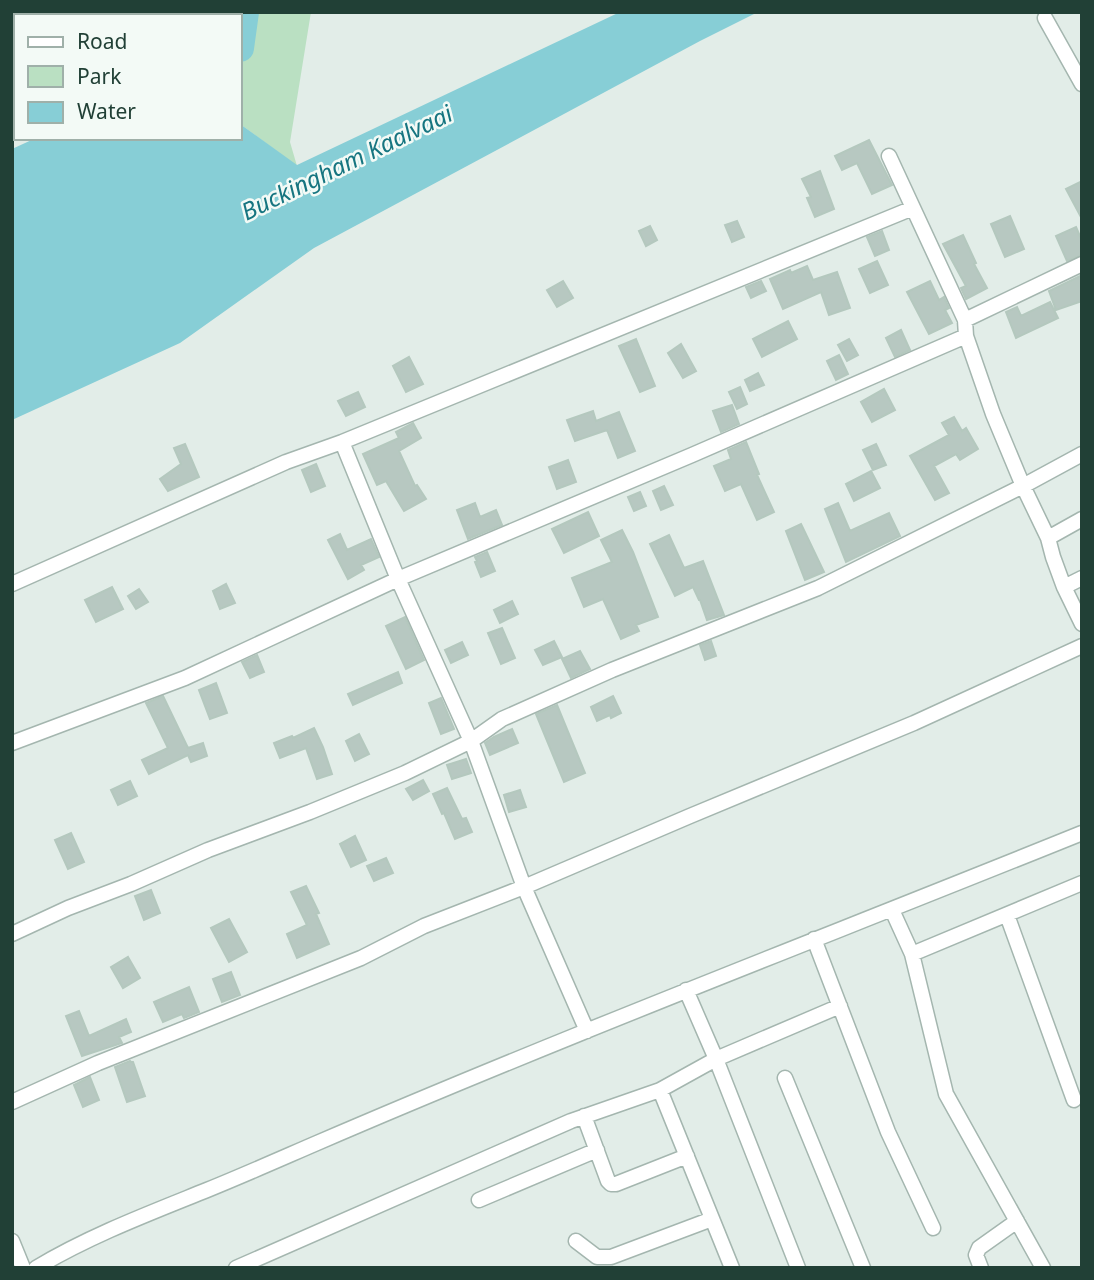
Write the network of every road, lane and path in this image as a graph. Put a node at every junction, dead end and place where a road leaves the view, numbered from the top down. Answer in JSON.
{"nodes":[{"id":1,"x":1045,"y":18,"type":"dead end"},
{"id":2,"x":1082,"y":84,"type":"edge"},
{"id":3,"x":889,"y":156,"type":"dead end"},
{"id":4,"x":913,"y":208,"type":"junction"},
{"id":5,"x":1082,"y":264,"type":"edge"},
{"id":6,"x":965,"y":320,"type":"junction"},
{"id":7,"x":966,"y":336,"type":"junction"},
{"id":8,"x":342,"y":442,"type":"junction"},
{"id":9,"x":1082,"y":454,"type":"edge"},
{"id":10,"x":1023,"y":486,"type":"junction"},
{"id":11,"x":1082,"y":519,"type":"edge"},
{"id":12,"x":1048,"y":538,"type":"junction"},
{"id":13,"x":398,"y":579,"type":"junction"},
{"id":14,"x":1082,"y":579,"type":"edge"},
{"id":15,"x":12,"y":584,"type":"edge"},
{"id":16,"x":1064,"y":587,"type":"junction"},
{"id":17,"x":1082,"y":624,"type":"edge"},
{"id":18,"x":1082,"y":646,"type":"edge"},
{"id":19,"x":471,"y":741,"type":"junction"},
{"id":20,"x":12,"y":743,"type":"edge"},
{"id":21,"x":1082,"y":833,"type":"edge"},
{"id":22,"x":1082,"y":883,"type":"edge"},
{"id":23,"x":524,"y":887,"type":"junction"},
{"id":24,"x":892,"y":909,"type":"junction"},
{"id":25,"x":1007,"y":915,"type":"junction"},
{"id":26,"x":12,"y":934,"type":"edge"},
{"id":27,"x":814,"y":939,"type":"junction"},
{"id":28,"x":912,"y":954,"type":"junction"},
{"id":29,"x":687,"y":990,"type":"junction"},
{"id":30,"x":839,"y":1006,"type":"junction"},
{"id":31,"x":587,"y":1031,"type":"junction"},
{"id":32,"x":716,"y":1059,"type":"junction"},
{"id":33,"x":785,"y":1078,"type":"dead end"},
{"id":34,"x":660,"y":1090,"type":"junction"},
{"id":35,"x":1074,"y":1100,"type":"dead end"},
{"id":36,"x":12,"y":1102,"type":"edge"},
{"id":37,"x":584,"y":1116,"type":"junction"},
{"id":38,"x":597,"y":1150,"type":"junction"},
{"id":39,"x":687,"y":1156,"type":"junction"},
{"id":40,"x":479,"y":1200,"type":"dead end"},
{"id":41,"x":712,"y":1219,"type":"junction"},
{"id":42,"x":1017,"y":1221,"type":"junction"},
{"id":43,"x":933,"y":1228,"type":"dead end"},
{"id":44,"x":12,"y":1241,"type":"edge"},
{"id":45,"x":576,"y":1241,"type":"dead end"},
{"id":46,"x":23,"y":1268,"type":"edge"},
{"id":47,"x":36,"y":1268,"type":"edge"},
{"id":48,"x":236,"y":1268,"type":"edge"},
{"id":49,"x":732,"y":1268,"type":"edge"},
{"id":50,"x":798,"y":1268,"type":"edge"},
{"id":51,"x":863,"y":1268,"type":"edge"},
{"id":52,"x":981,"y":1268,"type":"edge"},
{"id":53,"x":1043,"y":1268,"type":"edge"}],
"edges":[{"from":1,"to":2,"type":"street"},
{"from":3,"to":4,"type":"street"},
{"from":4,"to":6,"type":"street"},
{"from":4,"to":8,"type":"street"},
{"from":5,"to":6,"type":"street"},
{"from":6,"to":7,"type":"street"},
{"from":7,"to":10,"type":"street"},
{"from":7,"to":13,"type":"street"},
{"from":8,"to":13,"type":"street"},
{"from":8,"to":15,"type":"street"},
{"from":9,"to":10,"type":"street"},
{"from":10,"to":12,"type":"street"},
{"from":10,"to":19,"type":"street"},
{"from":11,"to":12,"type":"street"},
{"from":12,"to":16,"type":"street"},
{"from":13,"to":19,"type":"street"},
{"from":13,"to":20,"type":"street"},
{"from":14,"to":16,"type":"street"},
{"from":16,"to":17,"type":"street"},
{"from":18,"to":23,"type":"street"},
{"from":19,"to":23,"type":"street"},
{"from":19,"to":26,"type":"street"},
{"from":21,"to":24,"type":"street"},
{"from":22,"to":25,"type":"street"},
{"from":23,"to":31,"type":"street"},
{"from":23,"to":36,"type":"street"},
{"from":24,"to":27,"type":"street"},
{"from":24,"to":28,"type":"street"},
{"from":25,"to":28,"type":"street"},
{"from":25,"to":35,"type":"street"},
{"from":27,"to":29,"type":"street"},
{"from":27,"to":30,"type":"street"},
{"from":28,"to":42,"type":"street"},
{"from":29,"to":31,"type":"street"},
{"from":29,"to":32,"type":"street"},
{"from":30,"to":32,"type":"street"},
{"from":30,"to":43,"type":"street"},
{"from":31,"to":47,"type":"street"},
{"from":32,"to":34,"type":"street"},
{"from":32,"to":50,"type":"street"},
{"from":33,"to":51,"type":"street"},
{"from":34,"to":37,"type":"street"},
{"from":34,"to":39,"type":"street"},
{"from":37,"to":38,"type":"street"},
{"from":37,"to":48,"type":"street"},
{"from":38,"to":39,"type":"street"},
{"from":38,"to":40,"type":"street"},
{"from":39,"to":41,"type":"street"},
{"from":41,"to":45,"type":"street"},
{"from":41,"to":49,"type":"street"},
{"from":42,"to":52,"type":"street"},
{"from":42,"to":53,"type":"street"},
{"from":44,"to":46,"type":"street"}]}
